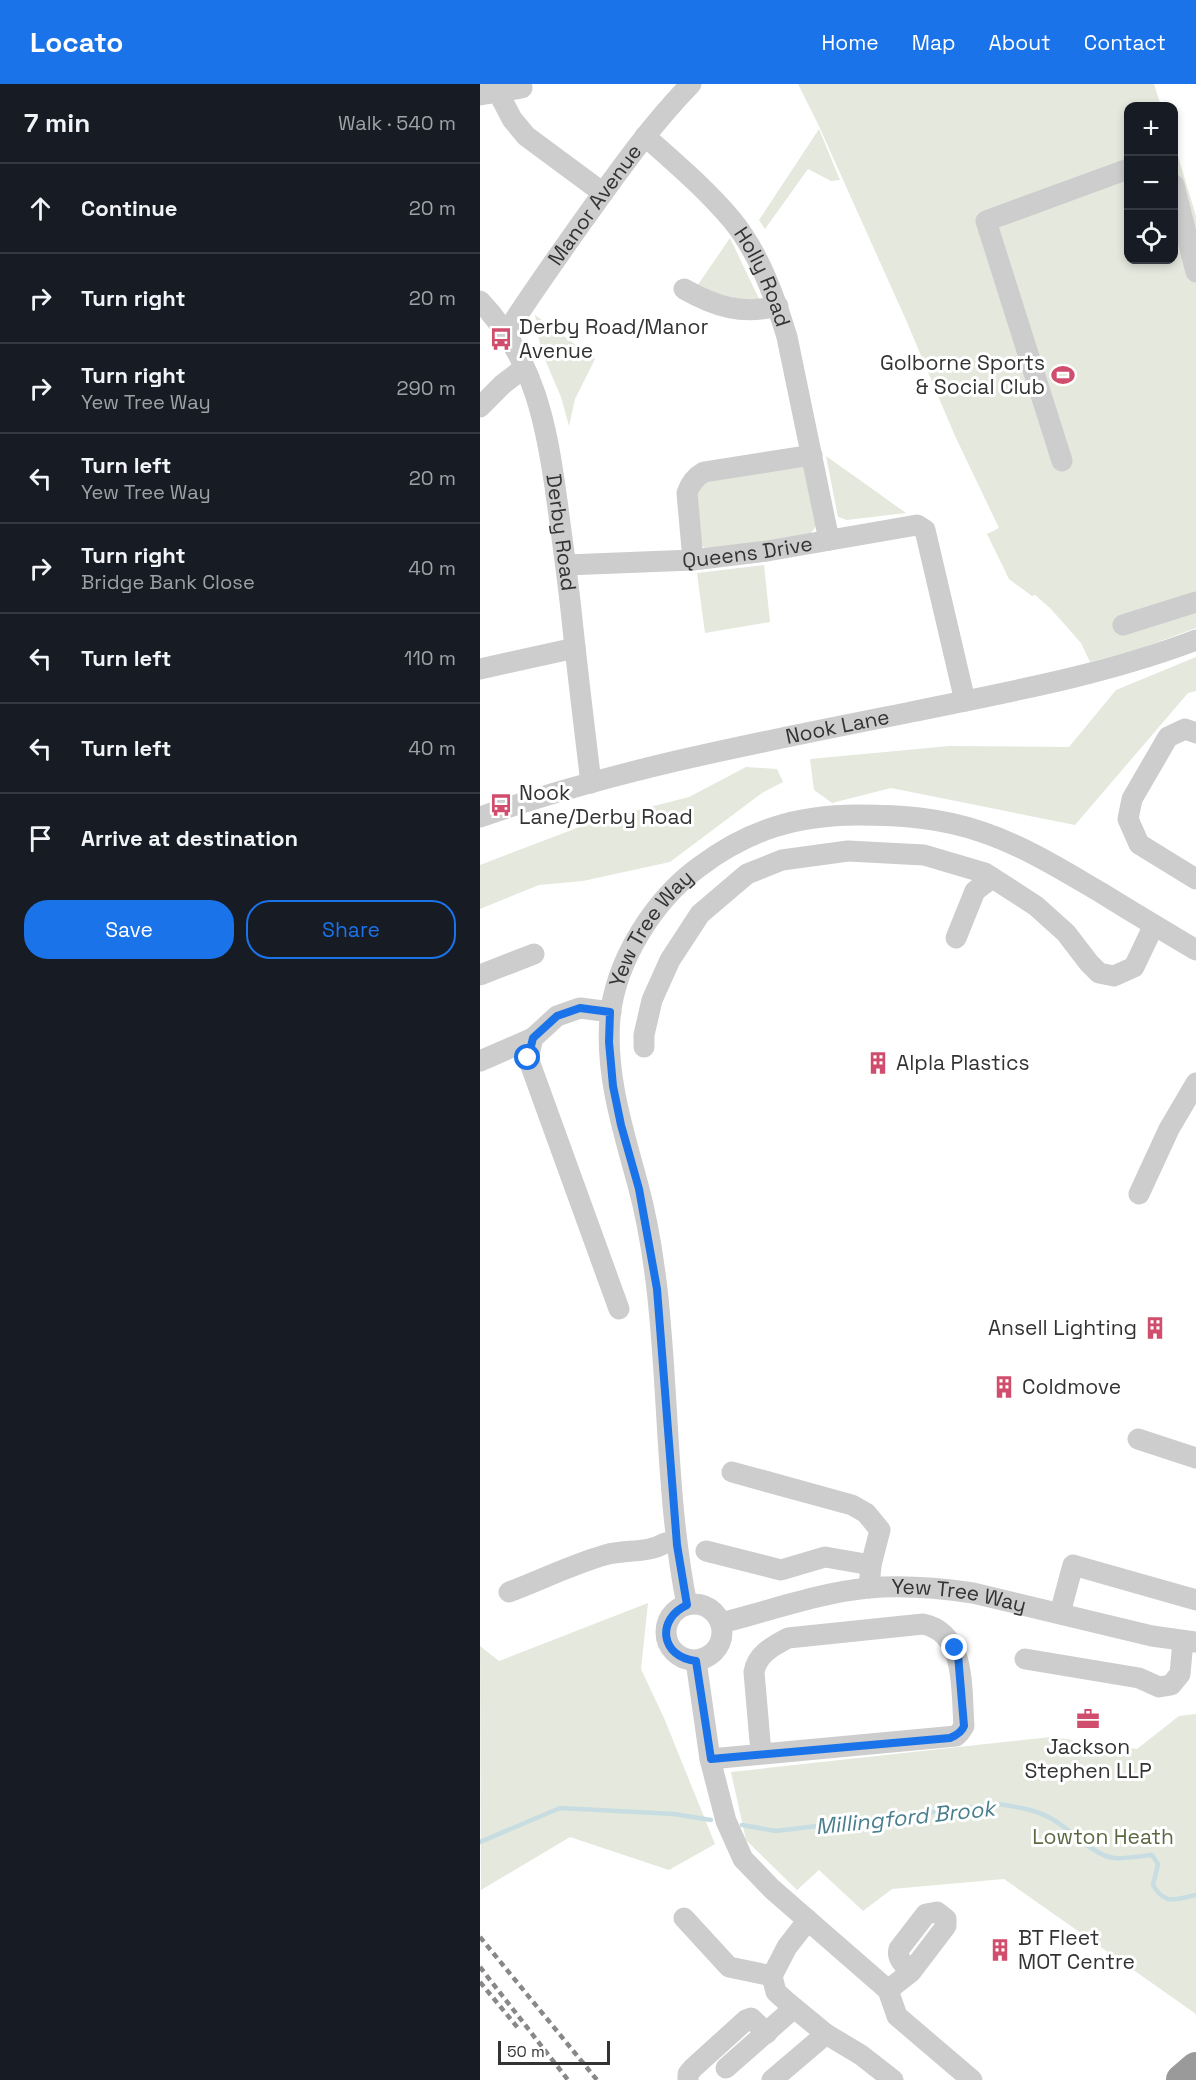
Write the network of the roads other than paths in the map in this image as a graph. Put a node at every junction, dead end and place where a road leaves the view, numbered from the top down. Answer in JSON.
{"nodes":[{"id":1,"x":691,"y":84,"type":"edge"},
{"id":2,"x":522,"y":88,"type":"dead end"},
{"id":3,"x":489,"y":93,"type":"edge"},
{"id":4,"x":645,"y":136,"type":"junction"},
{"id":5,"x":1124,"y":170,"type":"edge"},
{"id":6,"x":603,"y":193,"type":"junction"},
{"id":7,"x":1178,"y":204,"type":"edge"},
{"id":8,"x":1196,"y":272,"type":"edge"},
{"id":9,"x":684,"y":290,"type":"dead end"},
{"id":10,"x":480,"y":301,"type":"edge"},
{"id":11,"x":778,"y":306,"type":"junction"},
{"id":12,"x":506,"y":333,"type":"junction"},
{"id":13,"x":524,"y":368,"type":"junction"},
{"id":14,"x":480,"y":407,"type":"edge"},
{"id":15,"x":812,"y":455,"type":"junction"},
{"id":16,"x":1062,"y":461,"type":"dead end"},
{"id":17,"x":829,"y":540,"type":"junction"},
{"id":18,"x":693,"y":560,"type":"junction"},
{"id":19,"x":566,"y":565,"type":"junction"},
{"id":20,"x":1196,"y":602,"type":"edge"},
{"id":21,"x":1123,"y":626,"type":"dead end"},
{"id":22,"x":1196,"y":640,"type":"edge"},
{"id":23,"x":574,"y":648,"type":"junction"},
{"id":24,"x":480,"y":669,"type":"edge"},
{"id":25,"x":965,"y":701,"type":"junction"},
{"id":26,"x":1192,"y":729,"type":"edge"},
{"id":27,"x":591,"y":783,"type":"junction"},
{"id":28,"x":480,"y":817,"type":"edge"},
{"id":29,"x":992,"y":878,"type":"junction"},
{"id":30,"x":1196,"y":879,"type":"edge"},
{"id":31,"x":1154,"y":925,"type":"junction"},
{"id":32,"x":956,"y":938,"type":"dead end"},
{"id":33,"x":1196,"y":950,"type":"edge"},
{"id":34,"x":534,"y":954,"type":"dead end"},
{"id":35,"x":480,"y":975,"type":"edge"},
{"id":36,"x":610,"y":1012,"type":"junction"},
{"id":37,"x":533,"y":1038,"type":"junction"},
{"id":38,"x":644,"y":1047,"type":"dead end"},
{"id":39,"x":480,"y":1061,"type":"edge"},
{"id":40,"x":1196,"y":1083,"type":"edge"},
{"id":41,"x":1139,"y":1194,"type":"dead end"},
{"id":42,"x":619,"y":1310,"type":"dead end"},
{"id":43,"x":1138,"y":1439,"type":"dead end"},
{"id":44,"x":1196,"y":1458,"type":"edge"},
{"id":45,"x":732,"y":1472,"type":"dead end"},
{"id":46,"x":671,"y":1544,"type":"junction"},
{"id":47,"x":706,"y":1551,"type":"dead end"},
{"id":48,"x":872,"y":1565,"type":"junction"},
{"id":49,"x":869,"y":1588,"type":"junction"},
{"id":50,"x":509,"y":1592,"type":"dead end"},
{"id":51,"x":1196,"y":1600,"type":"edge"},
{"id":52,"x":687,"y":1605,"type":"junction"},
{"id":53,"x":1060,"y":1613,"type":"junction"},
{"id":54,"x":721,"y":1623,"type":"junction"},
{"id":55,"x":1190,"y":1641,"type":"edge"},
{"id":56,"x":1025,"y":1659,"type":"dead end"},
{"id":57,"x":696,"y":1661,"type":"junction"},
{"id":58,"x":761,"y":1753,"type":"junction"},
{"id":59,"x":711,"y":1759,"type":"junction"},
{"id":60,"x":684,"y":1918,"type":"dead end"},
{"id":61,"x":808,"y":1920,"type":"junction"},
{"id":62,"x":910,"y":1972,"type":"dead end"},
{"id":63,"x":772,"y":1977,"type":"junction"},
{"id":64,"x":888,"y":1990,"type":"junction"},
{"id":65,"x":794,"y":2008,"type":"junction"},
{"id":66,"x":767,"y":2033,"type":"junction"},
{"id":67,"x":826,"y":2034,"type":"junction"},
{"id":68,"x":726,"y":2068,"type":"dead end"},
{"id":69,"x":1196,"y":2068,"type":"edge"},
{"id":70,"x":688,"y":2080,"type":"edge"},
{"id":71,"x":772,"y":2080,"type":"edge"},
{"id":72,"x":893,"y":2080,"type":"edge"},
{"id":73,"x":972,"y":2080,"type":"edge"},
{"id":74,"x":1182,"y":2080,"type":"edge"}],
"edges":[{"from":1,"to":4,"type":"street","name":"Manor Avenue"},
{"from":2,"to":3,"type":"street"},
{"from":3,"to":6,"type":"street"},
{"from":4,"to":6,"type":"street","name":"Manor Avenue"},
{"from":4,"to":11,"type":"street","name":"Holly Road"},
{"from":5,"to":16,"type":"street"},
{"from":6,"to":12,"type":"street","name":"Manor Avenue"},
{"from":7,"to":8,"type":"street"},
{"from":9,"to":11,"type":"street"},
{"from":10,"to":12,"type":"street","name":"Derby Road"},
{"from":11,"to":15,"type":"street","name":"Holly Road"},
{"from":12,"to":13,"type":"street","name":"Derby Road"},
{"from":13,"to":14,"type":"street"},
{"from":13,"to":19,"type":"street","name":"Derby Road"},
{"from":15,"to":17,"type":"street","name":"Holly Road"},
{"from":15,"to":18,"type":"street"},
{"from":17,"to":18,"type":"street","name":"Queens Drive"},
{"from":17,"to":25,"type":"street","name":"Queens Drive"},
{"from":18,"to":19,"type":"street","name":"Queens Drive"},
{"from":19,"to":23,"type":"street","name":"Derby Road"},
{"from":20,"to":21,"type":"street"},
{"from":22,"to":25,"type":"street","name":"Nook Lane"},
{"from":23,"to":24,"type":"street"},
{"from":23,"to":27,"type":"street","name":"Derby Road"},
{"from":25,"to":27,"type":"street","name":"Nook Lane"},
{"from":26,"to":30,"type":"street"},
{"from":27,"to":28,"type":"street","name":"Nook Lane"},
{"from":29,"to":31,"type":"street"},
{"from":29,"to":32,"type":"street"},
{"from":29,"to":38,"type":"street"},
{"from":31,"to":33,"type":"street","name":"Yew Tree Way"},
{"from":31,"to":36,"type":"street","name":"Yew Tree Way"},
{"from":34,"to":35,"type":"street"},
{"from":36,"to":37,"type":"street"},
{"from":36,"to":46,"type":"street","name":"Yew Tree Way"},
{"from":37,"to":39,"type":"street"},
{"from":37,"to":42,"type":"street"},
{"from":40,"to":41,"type":"street"},
{"from":43,"to":44,"type":"street"},
{"from":45,"to":48,"type":"street"},
{"from":46,"to":50,"type":"street"},
{"from":46,"to":52,"type":"street","name":"Yew Tree Way"},
{"from":47,"to":48,"type":"street"},
{"from":48,"to":49,"type":"street"},
{"from":49,"to":53,"type":"street","name":"Yew Tree Way"},
{"from":49,"to":54,"type":"street","name":"Yew Tree Way"},
{"from":51,"to":53,"type":"street"},
{"from":52,"to":54,"type":"street"},
{"from":52,"to":57,"type":"street"},
{"from":53,"to":55,"type":"street","name":"Yew Tree Way"},
{"from":54,"to":57,"type":"street"},
{"from":55,"to":56,"type":"street"},
{"from":57,"to":59,"type":"street"},
{"from":58,"to":58,"type":"street"},
{"from":58,"to":59,"type":"street"},
{"from":59,"to":61,"type":"street"},
{"from":60,"to":63,"type":"street"},
{"from":61,"to":63,"type":"street"},
{"from":61,"to":64,"type":"street"},
{"from":62,"to":64,"type":"street"},
{"from":63,"to":65,"type":"street"},
{"from":64,"to":73,"type":"street"},
{"from":65,"to":66,"type":"street"},
{"from":65,"to":67,"type":"street"},
{"from":66,"to":68,"type":"street"},
{"from":66,"to":70,"type":"street"},
{"from":67,"to":71,"type":"street"},
{"from":67,"to":72,"type":"street"},
{"from":69,"to":74,"type":"highway"}]}
